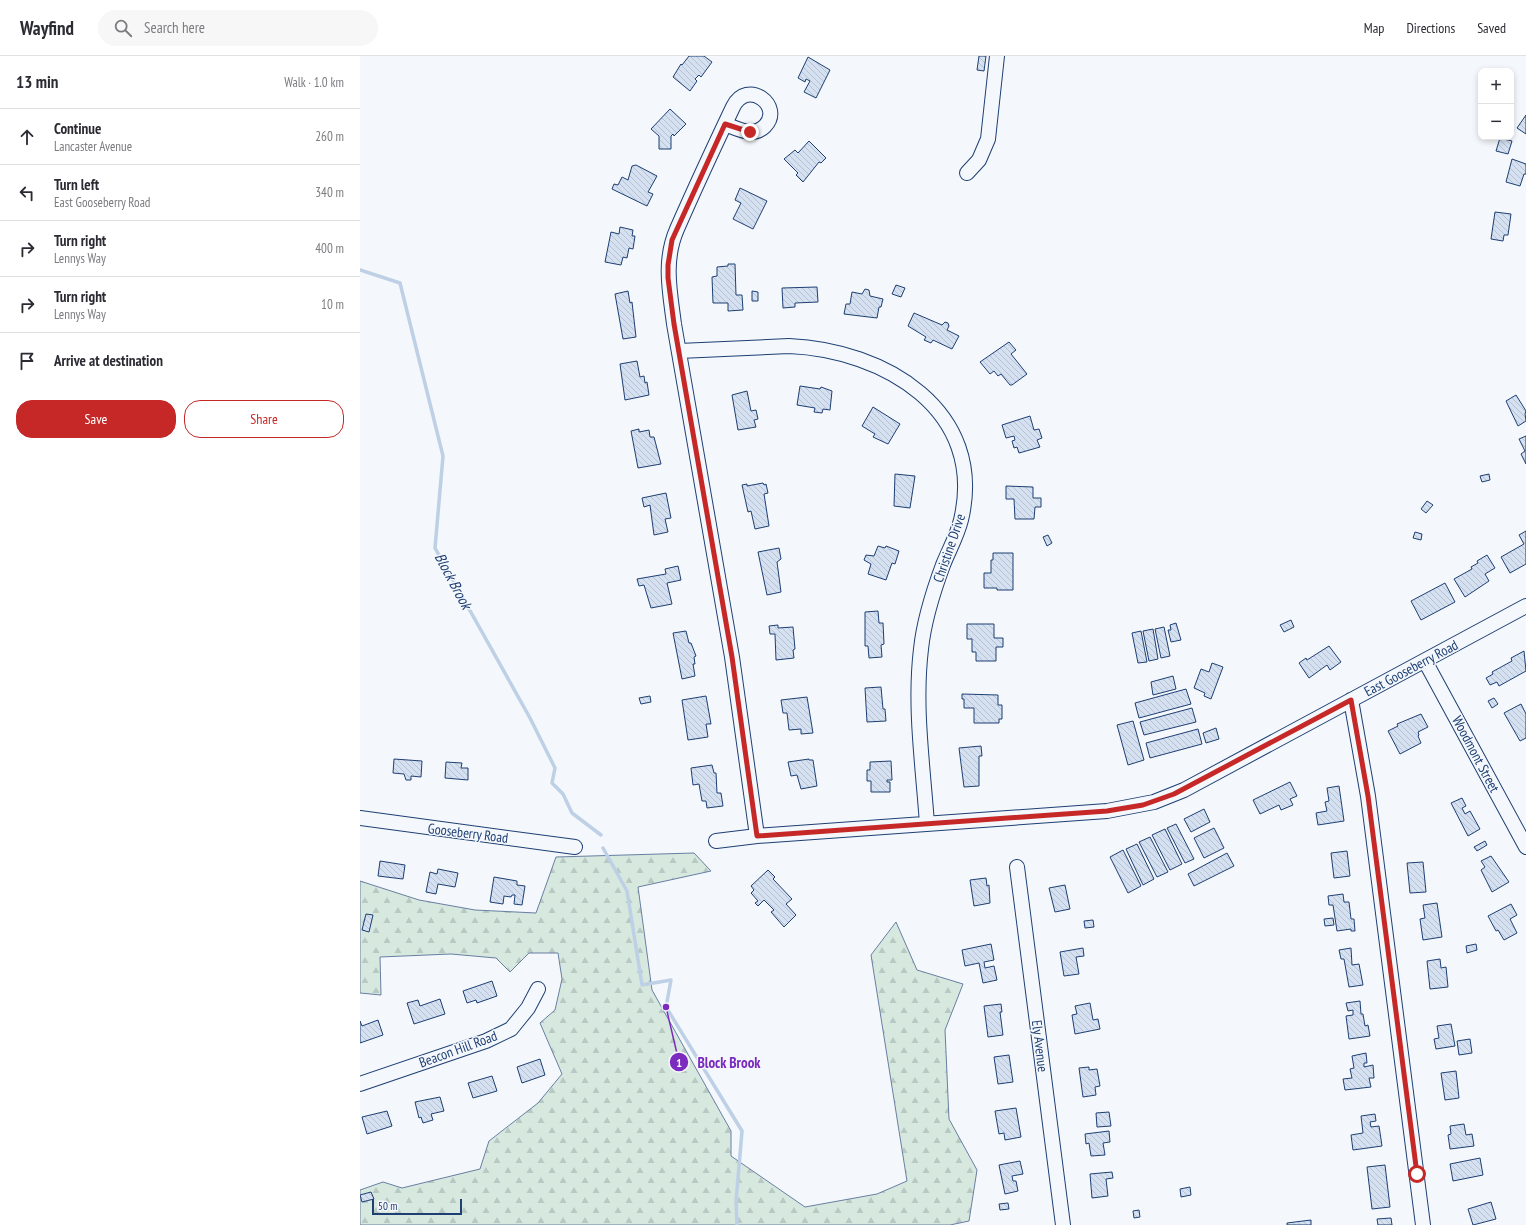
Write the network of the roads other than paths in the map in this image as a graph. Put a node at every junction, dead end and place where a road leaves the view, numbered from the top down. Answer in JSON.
{"nodes":[{"id":1,"x":998,"y":56,"type":"edge"},
{"id":2,"x":725,"y":124,"type":"dead end"},
{"id":3,"x":967,"y":173,"type":"dead end"},
{"id":4,"x":679,"y":351,"type":"junction"},
{"id":5,"x":1526,"y":606,"type":"edge"},
{"id":6,"x":1425,"y":660,"type":"junction"},
{"id":7,"x":1351,"y":700,"type":"junction"},
{"id":8,"x":360,"y":818,"type":"edge"},
{"id":9,"x":927,"y":824,"type":"junction"},
{"id":10,"x":757,"y":836,"type":"junction"},
{"id":11,"x":716,"y":841,"type":"dead end"},
{"id":12,"x":576,"y":847,"type":"dead end"},
{"id":13,"x":1526,"y":847,"type":"edge"},
{"id":14,"x":1017,"y":867,"type":"dead end"},
{"id":15,"x":538,"y":989,"type":"dead end"},
{"id":16,"x":360,"y":1084,"type":"edge"},
{"id":17,"x":1063,"y":1225,"type":"edge"},
{"id":18,"x":1423,"y":1225,"type":"edge"}],
"edges":[{"from":1,"to":3,"type":"street"},
{"from":2,"to":4,"type":"street"},
{"from":4,"to":9,"type":"street","name":"Christine Drive"},
{"from":4,"to":10,"type":"street"},
{"from":5,"to":6,"type":"street","name":"East Gooseberry Road"},
{"from":6,"to":7,"type":"street","name":"East Gooseberry Road"},
{"from":6,"to":13,"type":"street","name":"Woodmont Street"},
{"from":7,"to":9,"type":"street","name":"East Gooseberry Road"},
{"from":7,"to":18,"type":"street"},
{"from":8,"to":12,"type":"street","name":"Gooseberry Road"},
{"from":9,"to":10,"type":"street","name":"East Gooseberry Road"},
{"from":10,"to":11,"type":"street","name":"East Gooseberry Road"},
{"from":14,"to":17,"type":"street","name":"Ely Avenue"},
{"from":15,"to":16,"type":"street","name":"Beacon Hill Road"}]}
